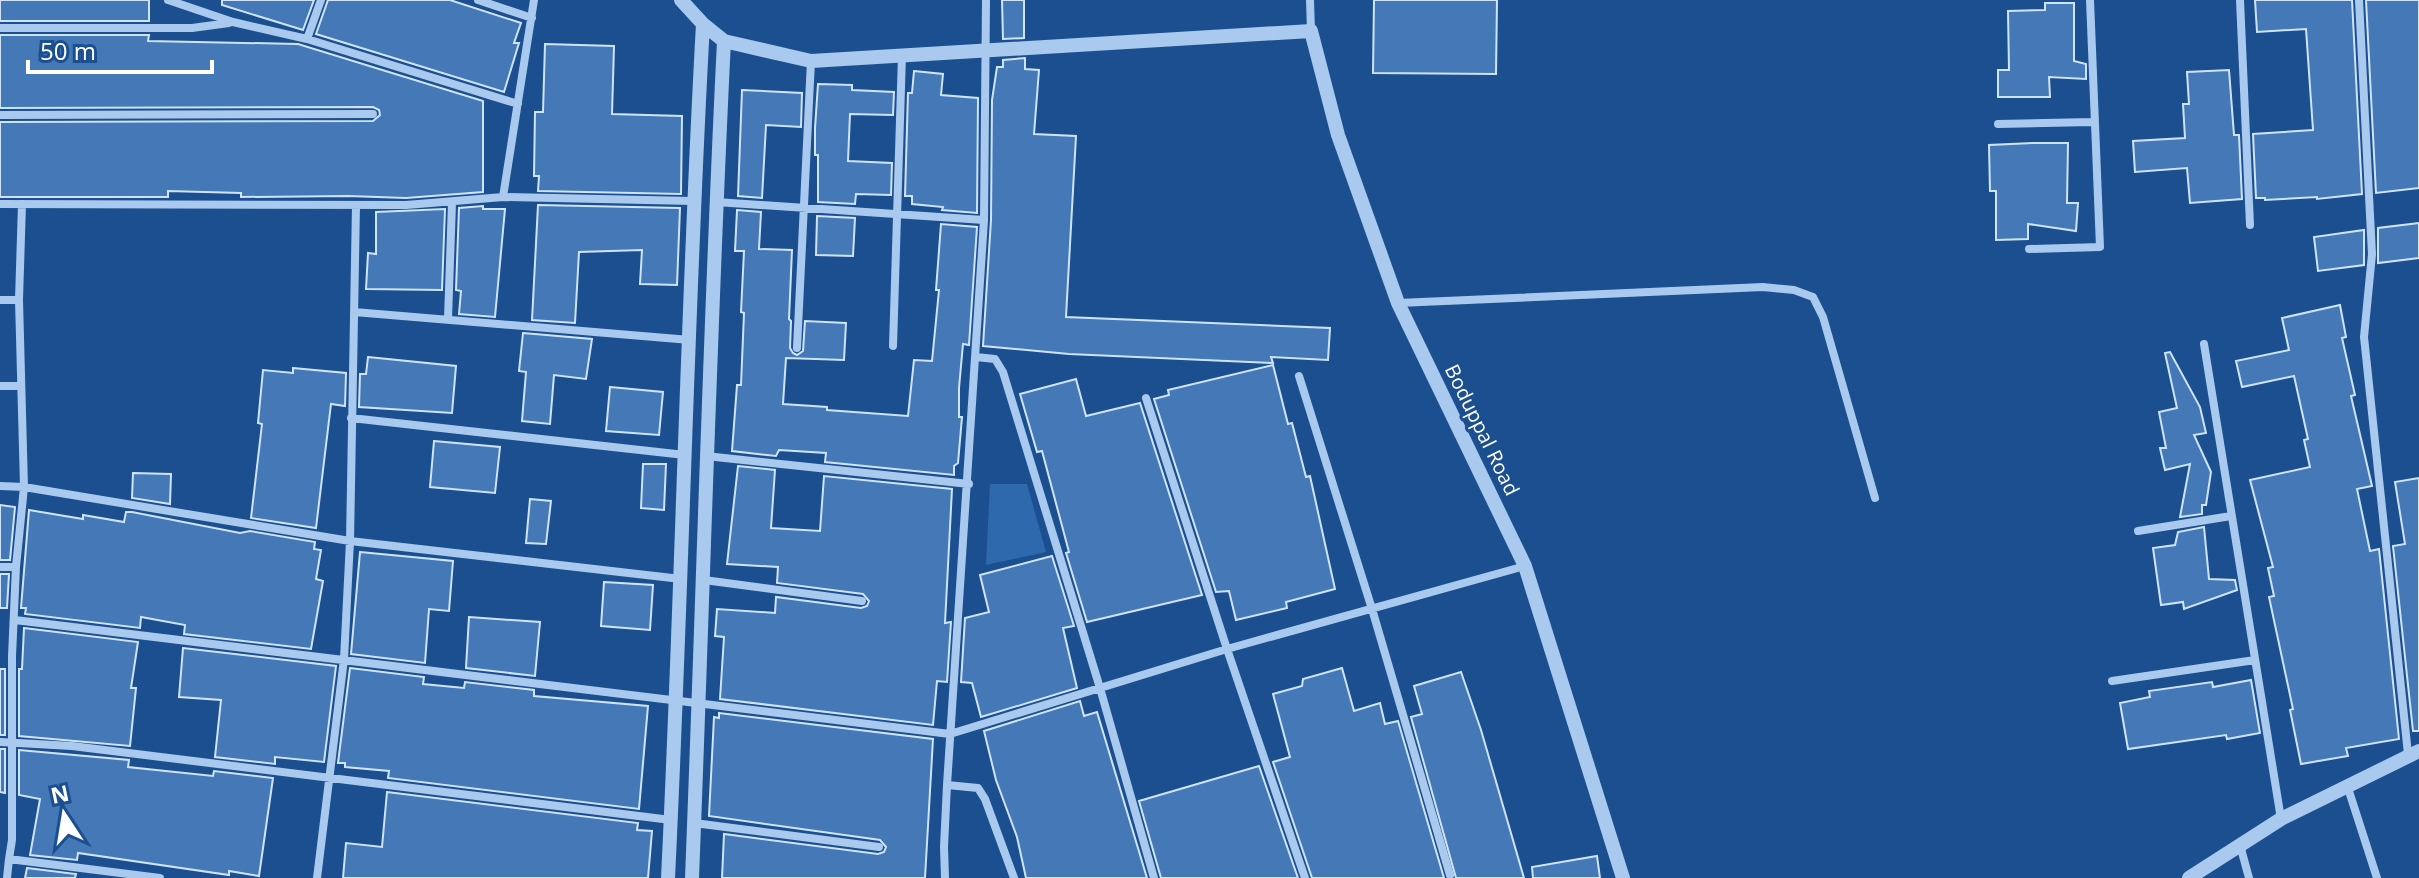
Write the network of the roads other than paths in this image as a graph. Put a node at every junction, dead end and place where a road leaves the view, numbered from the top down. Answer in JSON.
{"nodes":[{"id":1,"x":168,"y":0,"type":"edge"},
{"id":2,"x":321,"y":0,"type":"edge"},
{"id":3,"x":478,"y":0,"type":"edge"},
{"id":4,"x":534,"y":0,"type":"edge"},
{"id":5,"x":681,"y":0,"type":"edge"},
{"id":6,"x":986,"y":0,"type":"edge"},
{"id":7,"x":1310,"y":0,"type":"edge"},
{"id":8,"x":2090,"y":0,"type":"edge"},
{"id":9,"x":2240,"y":0,"type":"edge"},
{"id":10,"x":2359,"y":0,"type":"edge"},
{"id":11,"x":532,"y":18,"type":"junction"},
{"id":12,"x":233,"y":22,"type":"junction"},
{"id":13,"x":703,"y":24,"type":"junction"},
{"id":14,"x":0,"y":28,"type":"edge"},
{"id":15,"x":1311,"y":31,"type":"junction"},
{"id":16,"x":307,"y":39,"type":"junction"},
{"id":17,"x":724,"y":41,"type":"junction"},
{"id":18,"x":988,"y":49,"type":"junction"},
{"id":19,"x":902,"y":55,"type":"junction"},
{"id":20,"x":811,"y":61,"type":"junction"},
{"id":21,"x":518,"y":104,"type":"junction"},
{"id":22,"x":373,"y":114,"type":"dead end"},
{"id":23,"x":0,"y":115,"type":"edge"},
{"id":24,"x":2093,"y":122,"type":"junction"},
{"id":25,"x":1998,"y":124,"type":"dead end"},
{"id":26,"x":503,"y":197,"type":"junction"},
{"id":27,"x":693,"y":201,"type":"junction"},
{"id":28,"x":716,"y":202,"type":"junction"},
{"id":29,"x":452,"y":203,"type":"junction"},
{"id":30,"x":0,"y":204,"type":"edge"},
{"id":31,"x":22,"y":204,"type":"junction"},
{"id":32,"x":356,"y":205,"type":"junction"},
{"id":33,"x":804,"y":208,"type":"junction"},
{"id":34,"x":897,"y":214,"type":"junction"},
{"id":35,"x":984,"y":220,"type":"junction"},
{"id":36,"x":2250,"y":225,"type":"dead end"},
{"id":37,"x":2029,"y":249,"type":"dead end"},
{"id":38,"x":0,"y":300,"type":"edge"},
{"id":39,"x":19,"y":300,"type":"junction"},
{"id":40,"x":1398,"y":303,"type":"junction"},
{"id":41,"x":354,"y":312,"type":"junction"},
{"id":42,"x":448,"y":319,"type":"junction"},
{"id":43,"x":690,"y":340,"type":"junction"},
{"id":44,"x":2204,"y":344,"type":"dead end"},
{"id":45,"x":893,"y":346,"type":"dead end"},
{"id":46,"x":797,"y":348,"type":"dead end"},
{"id":47,"x":976,"y":357,"type":"junction"},
{"id":48,"x":1299,"y":376,"type":"dead end"},
{"id":49,"x":0,"y":386,"type":"edge"},
{"id":50,"x":21,"y":386,"type":"junction"},
{"id":51,"x":1146,"y":398,"type":"dead end"},
{"id":52,"x":351,"y":418,"type":"junction"},
{"id":53,"x":685,"y":455,"type":"junction"},
{"id":54,"x":705,"y":456,"type":"junction"},
{"id":55,"x":969,"y":484,"type":"junction"},
{"id":56,"x":0,"y":486,"type":"edge"},
{"id":57,"x":24,"y":487,"type":"junction"},
{"id":58,"x":1875,"y":498,"type":"dead end"},
{"id":59,"x":2231,"y":516,"type":"junction"},
{"id":60,"x":2138,"y":531,"type":"dead end"},
{"id":61,"x":350,"y":541,"type":"junction"},
{"id":62,"x":1525,"y":566,"type":"junction"},
{"id":63,"x":0,"y":567,"type":"edge"},
{"id":64,"x":16,"y":567,"type":"junction"},
{"id":65,"x":682,"y":579,"type":"junction"},
{"id":66,"x":704,"y":580,"type":"junction"},
{"id":67,"x":862,"y":601,"type":"dead end"},
{"id":68,"x":1372,"y":609,"type":"junction"},
{"id":69,"x":15,"y":620,"type":"junction"},
{"id":70,"x":1227,"y":649,"type":"junction"},
{"id":71,"x":0,"y":656,"type":"edge"},
{"id":72,"x":12,"y":656,"type":"junction"},
{"id":73,"x":344,"y":659,"type":"junction"},
{"id":74,"x":2255,"y":660,"type":"junction"},
{"id":75,"x":2112,"y":681,"type":"dead end"},
{"id":76,"x":1100,"y":688,"type":"junction"},
{"id":77,"x":674,"y":701,"type":"junction"},
{"id":78,"x":698,"y":703,"type":"junction"},
{"id":79,"x":950,"y":734,"type":"junction"},
{"id":80,"x":0,"y":742,"type":"edge"},
{"id":81,"x":12,"y":742,"type":"junction"},
{"id":82,"x":2414,"y":753,"type":"edge"},
{"id":83,"x":328,"y":777,"type":"junction"},
{"id":84,"x":947,"y":785,"type":"junction"},
{"id":85,"x":2347,"y":785,"type":"junction"},
{"id":86,"x":2281,"y":819,"type":"junction"},
{"id":87,"x":671,"y":820,"type":"junction"},
{"id":88,"x":694,"y":823,"type":"junction"},
{"id":89,"x":0,"y":840,"type":"edge"},
{"id":90,"x":12,"y":840,"type":"junction"},
{"id":91,"x":2240,"y":844,"type":"junction"},
{"id":92,"x":879,"y":847,"type":"dead end"},
{"id":93,"x":9,"y":859,"type":"junction"},
{"id":94,"x":1450,"y":875,"type":"dead end"},
{"id":95,"x":7,"y":878,"type":"edge"},
{"id":96,"x":160,"y":878,"type":"edge"},
{"id":97,"x":317,"y":878,"type":"edge"},
{"id":98,"x":668,"y":878,"type":"edge"},
{"id":99,"x":692,"y":878,"type":"edge"},
{"id":100,"x":945,"y":878,"type":"edge"},
{"id":101,"x":1014,"y":878,"type":"edge"},
{"id":102,"x":1154,"y":878,"type":"edge"},
{"id":103,"x":1305,"y":878,"type":"edge"},
{"id":104,"x":1623,"y":878,"type":"edge"},
{"id":105,"x":2189,"y":878,"type":"edge"},
{"id":106,"x":2249,"y":878,"type":"edge"},
{"id":107,"x":2377,"y":878,"type":"edge"}],
"edges":[{"from":1,"to":12,"type":"street"},
{"from":2,"to":16,"type":"street"},
{"from":3,"to":11,"type":"street"},
{"from":4,"to":11,"type":"street"},
{"from":5,"to":13,"type":"street"},
{"from":6,"to":18,"type":"street"},
{"from":7,"to":15,"type":"street","name":"Boduppal Road"},
{"from":8,"to":24,"type":"street"},
{"from":9,"to":36,"type":"street"},
{"from":10,"to":82,"type":"street"},
{"from":11,"to":21,"type":"street"},
{"from":12,"to":14,"type":"street"},
{"from":12,"to":16,"type":"street"},
{"from":13,"to":17,"type":"street"},
{"from":13,"to":27,"type":"street"},
{"from":15,"to":18,"type":"street"},
{"from":15,"to":40,"type":"street","name":"Boduppal Road"},
{"from":16,"to":21,"type":"street"},
{"from":17,"to":20,"type":"street"},
{"from":17,"to":28,"type":"street"},
{"from":18,"to":19,"type":"street"},
{"from":18,"to":35,"type":"street"},
{"from":19,"to":20,"type":"street"},
{"from":19,"to":34,"type":"street"},
{"from":20,"to":33,"type":"street"},
{"from":21,"to":26,"type":"street"},
{"from":22,"to":23,"type":"street"},
{"from":24,"to":25,"type":"street"},
{"from":24,"to":37,"type":"street"},
{"from":26,"to":27,"type":"street"},
{"from":26,"to":29,"type":"street"},
{"from":27,"to":43,"type":"street"},
{"from":28,"to":33,"type":"street"},
{"from":28,"to":54,"type":"street"},
{"from":29,"to":32,"type":"street"},
{"from":29,"to":42,"type":"street"},
{"from":30,"to":31,"type":"street"},
{"from":31,"to":32,"type":"street"},
{"from":31,"to":39,"type":"street"},
{"from":32,"to":41,"type":"street"},
{"from":33,"to":34,"type":"street"},
{"from":33,"to":46,"type":"street"},
{"from":34,"to":35,"type":"street"},
{"from":34,"to":45,"type":"street"},
{"from":35,"to":47,"type":"street"},
{"from":38,"to":39,"type":"street"},
{"from":39,"to":50,"type":"street"},
{"from":40,"to":58,"type":"street"},
{"from":40,"to":62,"type":"street","name":"Boduppal Road"},
{"from":41,"to":42,"type":"street"},
{"from":41,"to":52,"type":"street"},
{"from":42,"to":43,"type":"street"},
{"from":43,"to":53,"type":"street"},
{"from":44,"to":59,"type":"street"},
{"from":47,"to":55,"type":"street"},
{"from":47,"to":76,"type":"street"},
{"from":48,"to":68,"type":"street"},
{"from":49,"to":50,"type":"street"},
{"from":50,"to":57,"type":"street"},
{"from":51,"to":70,"type":"street"},
{"from":52,"to":53,"type":"street"},
{"from":52,"to":61,"type":"street"},
{"from":53,"to":65,"type":"street"},
{"from":54,"to":55,"type":"street"},
{"from":54,"to":66,"type":"street"},
{"from":55,"to":79,"type":"street"},
{"from":56,"to":57,"type":"street"},
{"from":57,"to":61,"type":"street"},
{"from":57,"to":64,"type":"street"},
{"from":59,"to":60,"type":"street"},
{"from":59,"to":74,"type":"street"},
{"from":61,"to":65,"type":"street"},
{"from":61,"to":73,"type":"street"},
{"from":62,"to":68,"type":"street"},
{"from":62,"to":104,"type":"street","name":"Boduppal Road"},
{"from":63,"to":64,"type":"street"},
{"from":64,"to":69,"type":"street"},
{"from":65,"to":77,"type":"street"},
{"from":66,"to":67,"type":"street"},
{"from":66,"to":78,"type":"street"},
{"from":68,"to":70,"type":"street"},
{"from":68,"to":94,"type":"street"},
{"from":69,"to":72,"type":"street"},
{"from":69,"to":73,"type":"street"},
{"from":70,"to":76,"type":"street"},
{"from":70,"to":103,"type":"street"},
{"from":71,"to":72,"type":"street"},
{"from":72,"to":81,"type":"street"},
{"from":73,"to":77,"type":"street"},
{"from":73,"to":83,"type":"street"},
{"from":74,"to":75,"type":"street"},
{"from":74,"to":86,"type":"street"},
{"from":76,"to":79,"type":"street"},
{"from":76,"to":102,"type":"street"},
{"from":77,"to":78,"type":"street"},
{"from":77,"to":87,"type":"street"},
{"from":78,"to":79,"type":"street"},
{"from":78,"to":88,"type":"street"},
{"from":79,"to":84,"type":"street"},
{"from":80,"to":81,"type":"street"},
{"from":81,"to":83,"type":"street"},
{"from":81,"to":90,"type":"street"},
{"from":82,"to":85,"type":"street"},
{"from":83,"to":87,"type":"street"},
{"from":83,"to":97,"type":"street"},
{"from":84,"to":100,"type":"street"},
{"from":84,"to":101,"type":"street"},
{"from":85,"to":86,"type":"street"},
{"from":85,"to":107,"type":"street"},
{"from":86,"to":91,"type":"street"},
{"from":87,"to":98,"type":"street"},
{"from":88,"to":92,"type":"street"},
{"from":88,"to":99,"type":"street"},
{"from":89,"to":90,"type":"street"},
{"from":90,"to":93,"type":"street"},
{"from":91,"to":105,"type":"street"},
{"from":91,"to":106,"type":"street"},
{"from":93,"to":95,"type":"street"},
{"from":93,"to":96,"type":"street"}]}
